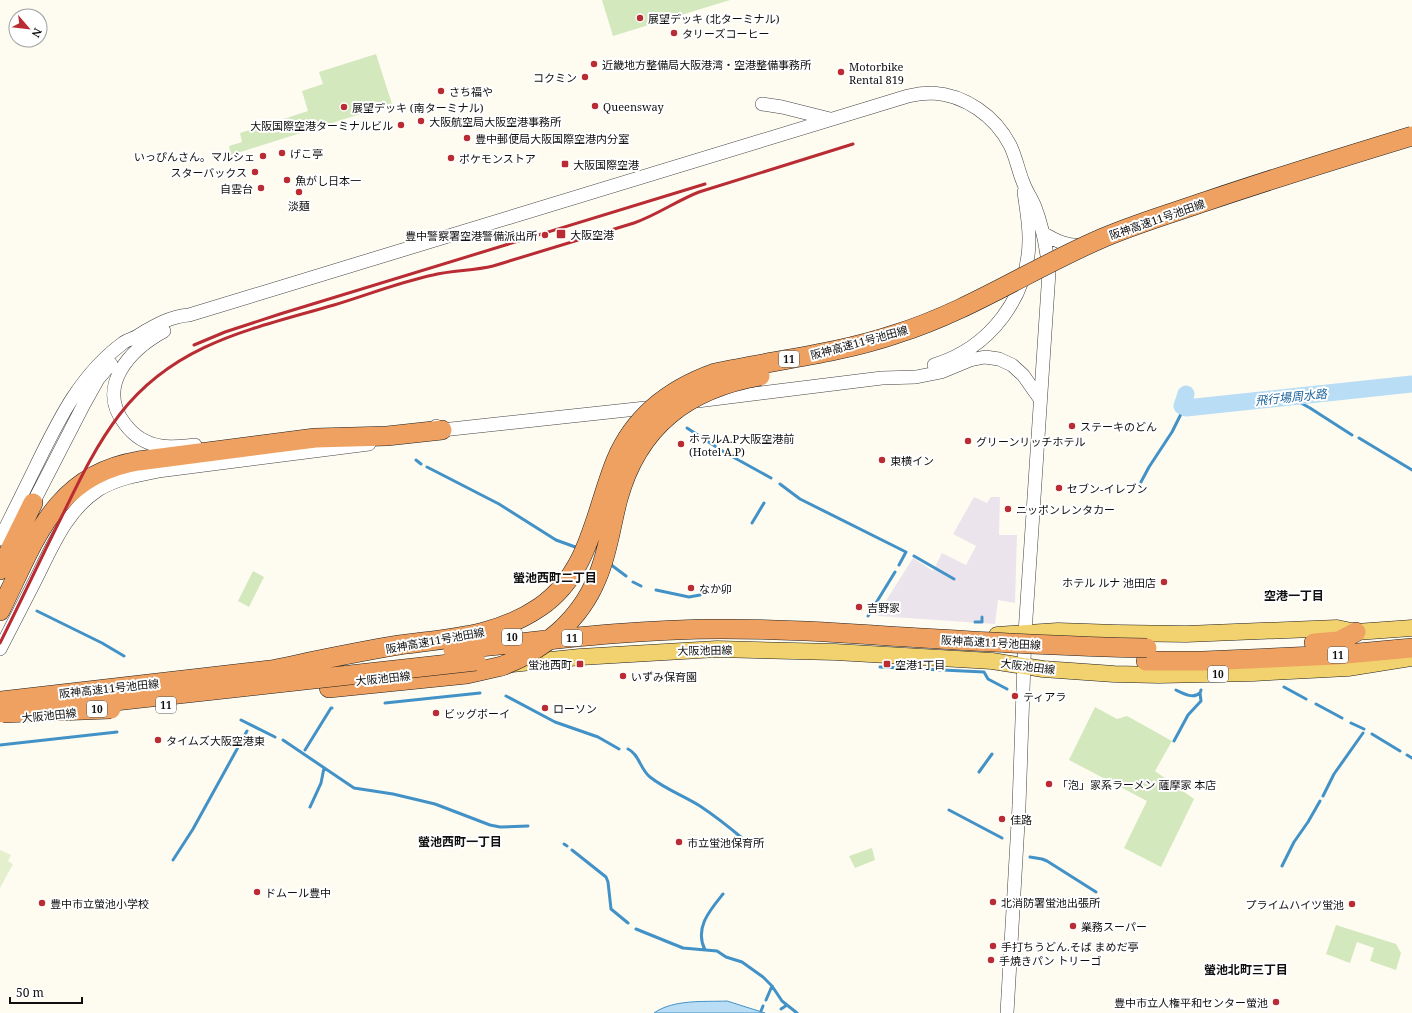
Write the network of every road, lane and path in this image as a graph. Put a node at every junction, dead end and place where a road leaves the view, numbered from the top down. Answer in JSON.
{"nodes":[{"id":1,"x":762,"y":104,"type":"dead end"},
{"id":2,"x":832,"y":119,"type":"junction"},
{"id":3,"x":1412,"y":136,"type":"edge"},
{"id":4,"x":1412,"y":144,"type":"edge"},
{"id":5,"x":1412,"y":149,"type":"edge"},
{"id":6,"x":1022,"y":182,"type":"junction"},
{"id":7,"x":1043,"y":233,"type":"junction"},
{"id":8,"x":1093,"y":244,"type":"junction"},
{"id":9,"x":1048,"y":264,"type":"junction"},
{"id":10,"x":1022,"y":280,"type":"junction"},
{"id":11,"x":189,"y":315,"type":"junction"},
{"id":12,"x":134,"y":338,"type":"junction"},
{"id":13,"x":882,"y":378,"type":"junction"},
{"id":14,"x":1040,"y":399,"type":"junction"},
{"id":15,"x":70,"y":402,"type":"junction"},
{"id":16,"x":442,"y":430,"type":"junction"},
{"id":17,"x":33,"y":503,"type":"junction"},
{"id":18,"x":0,"y":539,"type":"edge"},
{"id":19,"x":0,"y":570,"type":"edge"},
{"id":20,"x":0,"y":610,"type":"edge"},
{"id":21,"x":1412,"y":628,"type":"edge"},
{"id":22,"x":1356,"y":632,"type":"junction"},
{"id":23,"x":1025,"y":633,"type":"junction"},
{"id":24,"x":4,"y":638,"type":"edge"},
{"id":25,"x":1412,"y":648,"type":"edge"},
{"id":26,"x":0,"y":649,"type":"edge"},
{"id":27,"x":1263,"y":652,"type":"junction"},
{"id":28,"x":1412,"y":658,"type":"edge"},
{"id":29,"x":1024,"y":666,"type":"junction"},
{"id":30,"x":266,"y":671,"type":"junction"},
{"id":31,"x":0,"y":693,"type":"edge"},
{"id":32,"x":1,"y":712,"type":"edge"},
{"id":33,"x":1007,"y":1013,"type":"edge"}],
"edges":[{"from":1,"to":2,"type":"street"},
{"from":2,"to":6,"type":"street"},
{"from":2,"to":11,"type":"street"},
{"from":3,"to":30,"type":"highway","name":"阪神高速11号池田線","number":"11","bridge":true},
{"from":4,"to":8,"type":"street"},
{"from":5,"to":32,"type":"highway","name":"阪神高速11号池田線","number":"11","bridge":true},
{"from":6,"to":7,"type":"street"},
{"from":6,"to":10,"type":"street"},
{"from":7,"to":8,"type":"street"},
{"from":7,"to":9,"type":"street"},
{"from":8,"to":9,"type":"street"},
{"from":9,"to":10,"type":"street"},
{"from":9,"to":14,"type":"street"},
{"from":10,"to":13,"type":"street"},
{"from":11,"to":12,"type":"street"},
{"from":11,"to":16,"type":"street"},
{"from":12,"to":15,"type":"street"},
{"from":12,"to":17,"type":"street"},
{"from":13,"to":14,"type":"street"},
{"from":13,"to":16,"type":"street"},
{"from":14,"to":23,"type":"street"},
{"from":15,"to":17,"type":"street"},
{"from":15,"to":18,"type":"street"},
{"from":16,"to":20,"type":"highway"},
{"from":16,"to":24,"type":"street"},
{"from":17,"to":19,"type":"highway"},
{"from":21,"to":22,"type":"main road","number":"10"},
{"from":22,"to":23,"type":"main road","number":"10"},
{"from":22,"to":27,"type":"highway","number":"11"},
{"from":23,"to":29,"type":"street"},
{"from":23,"to":31,"type":"main road","number":"10"},
{"from":24,"to":26,"type":"street"},
{"from":25,"to":27,"type":"highway","number":"11"},
{"from":27,"to":30,"type":"highway","name":"阪神高速11号池田線","number":"11","bridge":true},
{"from":27,"to":32,"type":"highway","number":"11","bridge":true},
{"from":28,"to":29,"type":"main road","name":"大阪池田線","number":"10"},
{"from":29,"to":32,"type":"main road","name":"大阪池田線","number":"10"},
{"from":29,"to":33,"type":"street"},
{"from":30,"to":32,"type":"highway","name":"阪神高速11号池田線","number":"11","bridge":true}]}
